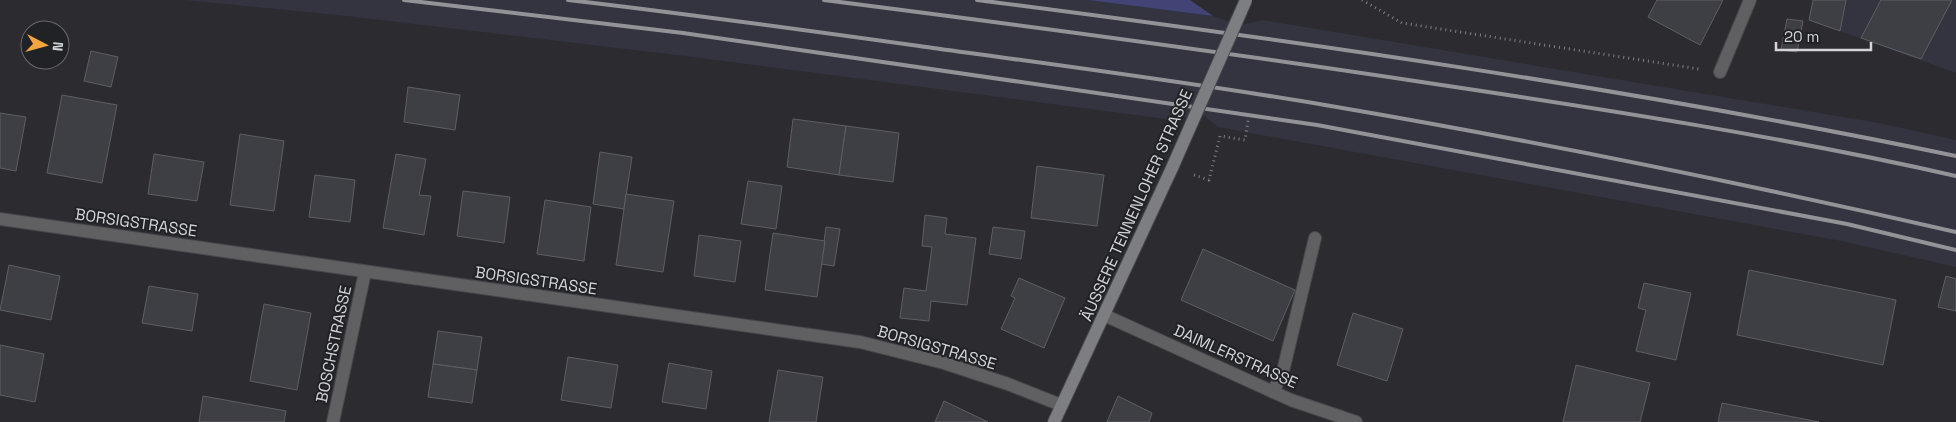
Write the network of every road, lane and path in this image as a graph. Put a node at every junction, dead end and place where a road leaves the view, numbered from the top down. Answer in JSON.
{"nodes":[{"id":1,"x":1246,"y":0,"type":"edge"},
{"id":2,"x":1362,"y":0,"type":"edge"},
{"id":3,"x":1750,"y":0,"type":"edge"},
{"id":4,"x":1720,"y":72,"type":"joint"},
{"id":5,"x":1249,"y":115,"type":"dead end"},
{"id":6,"x":1209,"y":180,"type":"dead end"},
{"id":7,"x":0,"y":219,"type":"edge"},
{"id":8,"x":1315,"y":238,"type":"dead end"},
{"id":9,"x":364,"y":272,"type":"junction"},
{"id":10,"x":1104,"y":315,"type":"junction"},
{"id":11,"x":1272,"y":392,"type":"junction"},
{"id":12,"x":1060,"y":405,"type":"junction"},
{"id":13,"x":332,"y":422,"type":"edge"},
{"id":14,"x":1054,"y":422,"type":"edge"},
{"id":15,"x":1356,"y":422,"type":"edge"}],
"edges":[{"from":1,"to":10,"type":"street","name":"ÄUSSERE TENNENLOHER STRASSE","bridge":true},
{"from":2,"to":4,"type":"path"},
{"from":3,"to":4,"type":"street"},
{"from":5,"to":6,"type":"path"},
{"from":7,"to":9,"type":"street","name":"BORSIGSTRASSE"},
{"from":8,"to":11,"type":"street"},
{"from":9,"to":12,"type":"street","name":"BORSIGSTRASSE"},
{"from":9,"to":13,"type":"street","name":"BOSCHSTRASSE"},
{"from":10,"to":11,"type":"street","name":"DAIMLERSTRASSE"},
{"from":10,"to":12,"type":"street","name":"ÄUSSERE TENNENLOHER STRASSE"},
{"from":11,"to":15,"type":"street","name":"DAIMLERSTRASSE"},
{"from":12,"to":14,"type":"street","name":"ÄUSSERE TENNENLOHER STRASSE"}]}
